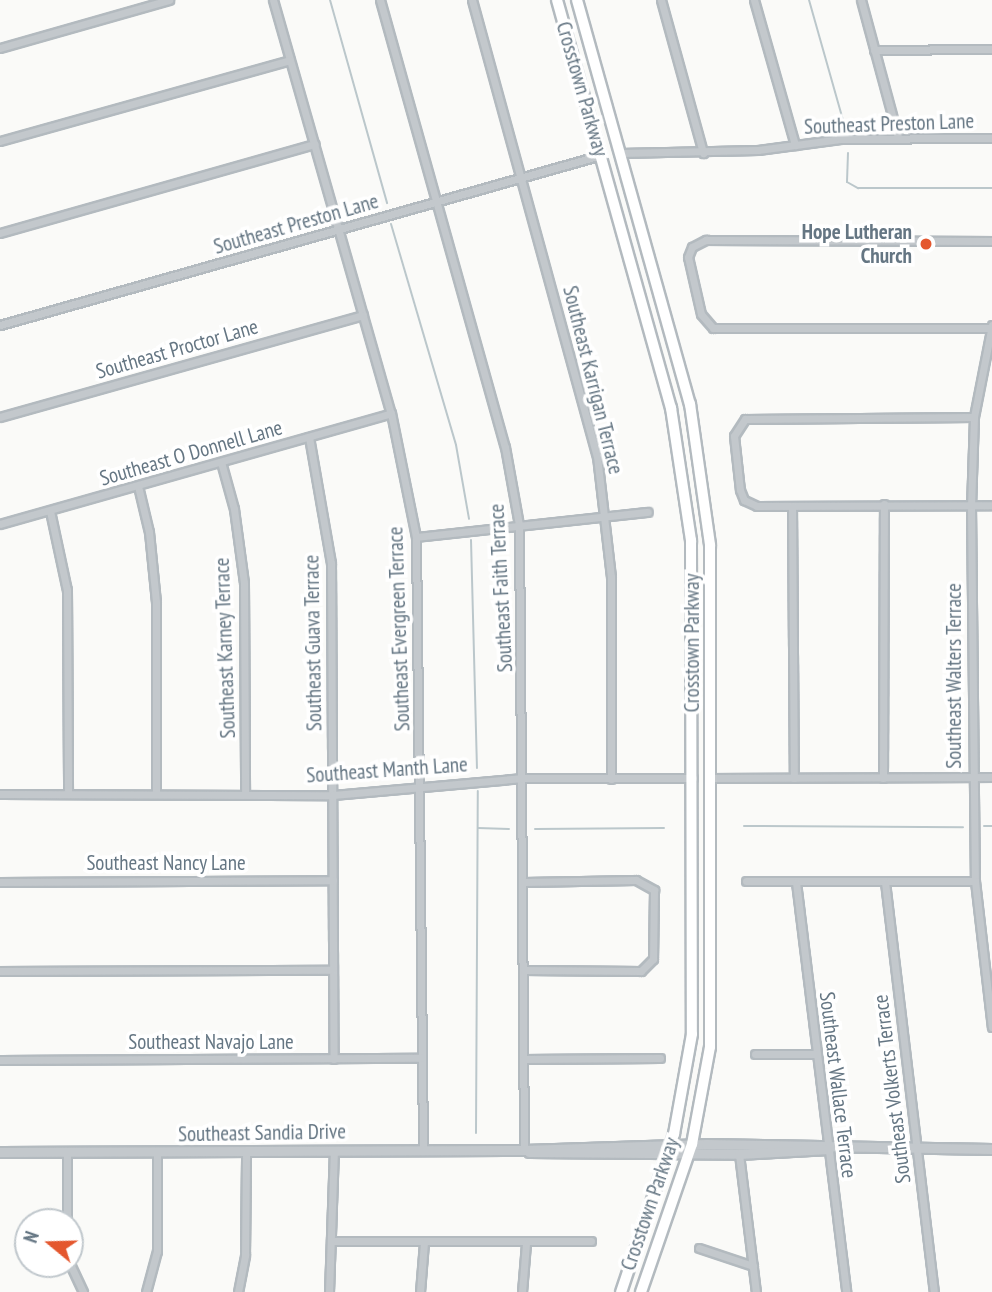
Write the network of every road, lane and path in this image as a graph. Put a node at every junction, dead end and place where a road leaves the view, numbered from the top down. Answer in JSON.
{"nodes":[{"id":1,"x":169,"y":0,"type":"edge"},
{"id":2,"x":273,"y":0,"type":"edge"},
{"id":3,"x":380,"y":0,"type":"edge"},
{"id":4,"x":472,"y":0,"type":"edge"},
{"id":5,"x":557,"y":0,"type":"edge"},
{"id":6,"x":577,"y":0,"type":"edge"},
{"id":7,"x":661,"y":0,"type":"edge"},
{"id":8,"x":754,"y":0,"type":"edge"},
{"id":9,"x":860,"y":0,"type":"edge"},
{"id":10,"x":0,"y":48,"type":"edge"},
{"id":11,"x":992,"y":48,"type":"edge"},
{"id":12,"x":874,"y":50,"type":"junction"},
{"id":13,"x":290,"y":60,"type":"junction"},
{"id":14,"x":898,"y":137,"type":"junction"},
{"id":15,"x":992,"y":138,"type":"edge"},
{"id":16,"x":0,"y":141,"type":"edge"},
{"id":17,"x":315,"y":144,"type":"junction"},
{"id":18,"x":795,"y":145,"type":"junction"},
{"id":19,"x":620,"y":153,"type":"junction"},
{"id":20,"x":703,"y":153,"type":"junction"},
{"id":21,"x":601,"y":155,"type":"junction"},
{"id":22,"x":523,"y":178,"type":"junction"},
{"id":23,"x":437,"y":202,"type":"junction"},
{"id":24,"x":339,"y":230,"type":"junction"},
{"id":25,"x":0,"y":233,"type":"edge"},
{"id":26,"x":992,"y":240,"type":"edge"},
{"id":27,"x":641,"y":298,"type":"junction"},
{"id":28,"x":662,"y":300,"type":"junction"},
{"id":29,"x":363,"y":315,"type":"junction"},
{"id":30,"x":0,"y":325,"type":"edge"},
{"id":31,"x":992,"y":326,"type":"edge"},
{"id":32,"x":391,"y":413,"type":"junction"},
{"id":33,"x":0,"y":417,"type":"edge"},
{"id":34,"x":974,"y":417,"type":"junction"},
{"id":35,"x":309,"y":437,"type":"junction"},
{"id":36,"x":221,"y":462,"type":"junction"},
{"id":37,"x":138,"y":486,"type":"junction"},
{"id":38,"x":884,"y":504,"type":"junction"},
{"id":39,"x":992,"y":505,"type":"edge"},
{"id":40,"x":792,"y":506,"type":"junction"},
{"id":41,"x":971,"y":506,"type":"junction"},
{"id":42,"x":50,"y":511,"type":"junction"},
{"id":43,"x":648,"y":512,"type":"dead end"},
{"id":44,"x":606,"y":517,"type":"junction"},
{"id":45,"x":0,"y":524,"type":"edge"},
{"id":46,"x":519,"y":526,"type":"junction"},
{"id":47,"x":416,"y":537,"type":"junction"},
{"id":48,"x":693,"y":623,"type":"junction"},
{"id":49,"x":712,"y":629,"type":"junction"},
{"id":50,"x":972,"y":777,"type":"junction"},
{"id":51,"x":992,"y":777,"type":"edge"},
{"id":52,"x":693,"y":778,"type":"junction"},
{"id":53,"x":712,"y":778,"type":"junction"},
{"id":54,"x":794,"y":778,"type":"junction"},
{"id":55,"x":883,"y":778,"type":"junction"},
{"id":56,"x":523,"y":779,"type":"junction"},
{"id":57,"x":611,"y":779,"type":"junction"},
{"id":58,"x":420,"y":788,"type":"junction"},
{"id":59,"x":68,"y":793,"type":"junction"},
{"id":60,"x":156,"y":793,"type":"junction"},
{"id":61,"x":245,"y":793,"type":"junction"},
{"id":62,"x":0,"y":794,"type":"edge"},
{"id":63,"x":332,"y":795,"type":"junction"},
{"id":64,"x":333,"y":880,"type":"junction"},
{"id":65,"x":746,"y":881,"type":"dead end"},
{"id":66,"x":975,"y":881,"type":"junction"},
{"id":67,"x":0,"y":882,"type":"edge"},
{"id":68,"x":524,"y":882,"type":"junction"},
{"id":69,"x":796,"y":882,"type":"junction"},
{"id":70,"x":885,"y":882,"type":"junction"},
{"id":71,"x":332,"y":970,"type":"junction"},
{"id":72,"x":524,"y":970,"type":"junction"},
{"id":73,"x":0,"y":971,"type":"edge"},
{"id":74,"x":992,"y":1027,"type":"edge"},
{"id":75,"x":755,"y":1054,"type":"dead end"},
{"id":76,"x":815,"y":1054,"type":"junction"},
{"id":77,"x":421,"y":1058,"type":"junction"},
{"id":78,"x":660,"y":1058,"type":"dead end"},
{"id":79,"x":334,"y":1059,"type":"junction"},
{"id":80,"x":524,"y":1059,"type":"junction"},
{"id":81,"x":0,"y":1060,"type":"edge"},
{"id":82,"x":423,"y":1149,"type":"junction"},
{"id":83,"x":670,"y":1149,"type":"junction"},
{"id":84,"x":691,"y":1149,"type":"junction"},
{"id":85,"x":829,"y":1149,"type":"junction"},
{"id":86,"x":916,"y":1149,"type":"junction"},
{"id":87,"x":992,"y":1149,"type":"edge"},
{"id":88,"x":334,"y":1150,"type":"junction"},
{"id":89,"x":524,"y":1150,"type":"junction"},
{"id":90,"x":246,"y":1151,"type":"junction"},
{"id":91,"x":0,"y":1152,"type":"edge"},
{"id":92,"x":67,"y":1152,"type":"junction"},
{"id":93,"x":157,"y":1152,"type":"junction"},
{"id":94,"x":739,"y":1154,"type":"junction"},
{"id":95,"x":67,"y":1208,"type":"edge"},
{"id":96,"x":333,"y":1241,"type":"junction"},
{"id":97,"x":591,"y":1241,"type":"dead end"},
{"id":98,"x":424,"y":1242,"type":"junction"},
{"id":99,"x":526,"y":1243,"type":"junction"},
{"id":100,"x":699,"y":1248,"type":"dead end"},
{"id":101,"x":753,"y":1266,"type":"junction"},
{"id":102,"x":146,"y":1292,"type":"edge"},
{"id":103,"x":238,"y":1292,"type":"edge"},
{"id":104,"x":329,"y":1292,"type":"edge"},
{"id":105,"x":420,"y":1292,"type":"edge"},
{"id":106,"x":522,"y":1292,"type":"edge"},
{"id":107,"x":621,"y":1292,"type":"edge"},
{"id":108,"x":641,"y":1292,"type":"edge"},
{"id":109,"x":756,"y":1292,"type":"edge"},
{"id":110,"x":846,"y":1292,"type":"edge"},
{"id":111,"x":934,"y":1292,"type":"edge"}],
"edges":[{"from":1,"to":10,"type":"street"},
{"from":2,"to":13,"type":"street","name":"Southeast Evergreen Terrace"},
{"from":3,"to":23,"type":"street","name":"Southeast Faith Terrace"},
{"from":4,"to":22,"type":"street","name":"Southeast Karrigan Terrace"},
{"from":5,"to":21,"type":"main road","name":"Crosstown Parkway"},
{"from":6,"to":19,"type":"main road","name":"Crosstown Parkway"},
{"from":7,"to":20,"type":"street"},
{"from":8,"to":18,"type":"street"},
{"from":9,"to":12,"type":"street"},
{"from":11,"to":12,"type":"street"},
{"from":12,"to":14,"type":"street"},
{"from":13,"to":16,"type":"street"},
{"from":13,"to":17,"type":"street","name":"Southeast Evergreen Terrace"},
{"from":14,"to":15,"type":"street","name":"Southeast Preston Lane"},
{"from":14,"to":18,"type":"street","name":"Southeast Preston Lane"},
{"from":17,"to":24,"type":"street","name":"Southeast Evergreen Terrace"},
{"from":17,"to":25,"type":"street"},
{"from":18,"to":20,"type":"street","name":"Southeast Preston Lane"},
{"from":19,"to":20,"type":"street","name":"Southeast Preston Lane"},
{"from":19,"to":28,"type":"main road","name":"Crosstown Parkway"},
{"from":21,"to":22,"type":"street","name":"Southeast Preston Lane"},
{"from":21,"to":27,"type":"main road","name":"Crosstown Parkway"},
{"from":22,"to":23,"type":"street","name":"Southeast Preston Lane"},
{"from":22,"to":44,"type":"street","name":"Southeast Karrigan Terrace"},
{"from":23,"to":24,"type":"street","name":"Southeast Preston Lane"},
{"from":23,"to":46,"type":"street","name":"Southeast Faith Terrace"},
{"from":24,"to":29,"type":"street","name":"Southeast Evergreen Terrace"},
{"from":24,"to":30,"type":"street","name":"Southeast Preston Lane"},
{"from":26,"to":31,"type":"street"},
{"from":27,"to":28,"type":"main road"},
{"from":27,"to":48,"type":"main road","name":"Crosstown Parkway"},
{"from":28,"to":49,"type":"main road","name":"Crosstown Parkway"},
{"from":29,"to":32,"type":"street","name":"Southeast Evergreen Terrace"},
{"from":29,"to":33,"type":"street","name":"Southeast Proctor Lane"},
{"from":31,"to":34,"type":"street","name":"Southeast Walters Terrace"},
{"from":32,"to":35,"type":"street","name":"Southeast O Donnell Lane"},
{"from":32,"to":47,"type":"street","name":"Southeast Evergreen Terrace"},
{"from":34,"to":40,"type":"street"},
{"from":34,"to":41,"type":"street","name":"Southeast Walters Terrace"},
{"from":35,"to":36,"type":"street","name":"Southeast O Donnell Lane"},
{"from":35,"to":63,"type":"street","name":"Southeast Guava Terrace"},
{"from":36,"to":37,"type":"street","name":"Southeast O Donnell Lane"},
{"from":36,"to":61,"type":"street","name":"Southeast Karney Terrace"},
{"from":37,"to":42,"type":"street","name":"Southeast O Donnell Lane"},
{"from":37,"to":60,"type":"street"},
{"from":38,"to":40,"type":"street"},
{"from":38,"to":41,"type":"street"},
{"from":38,"to":55,"type":"street"},
{"from":39,"to":41,"type":"street"},
{"from":40,"to":54,"type":"street"},
{"from":41,"to":50,"type":"street","name":"Southeast Walters Terrace"},
{"from":42,"to":45,"type":"street","name":"Southeast O Donnell Lane"},
{"from":42,"to":59,"type":"street"},
{"from":43,"to":44,"type":"street"},
{"from":44,"to":46,"type":"street"},
{"from":44,"to":57,"type":"street","name":"Southeast Karrigan Terrace"},
{"from":46,"to":47,"type":"street"},
{"from":46,"to":56,"type":"street","name":"Southeast Faith Terrace"},
{"from":47,"to":58,"type":"street","name":"Southeast Evergreen Terrace"},
{"from":48,"to":49,"type":"main road"},
{"from":48,"to":52,"type":"main road","name":"Crosstown Parkway"},
{"from":49,"to":53,"type":"main road","name":"Crosstown Parkway"},
{"from":50,"to":51,"type":"street"},
{"from":50,"to":55,"type":"street"},
{"from":50,"to":66,"type":"street","name":"Southeast Walters Terrace"},
{"from":52,"to":57,"type":"street","name":"Southeast Manth Lane"},
{"from":52,"to":83,"type":"main road","name":"Crosstown Parkway"},
{"from":53,"to":54,"type":"street"},
{"from":53,"to":84,"type":"main road","name":"Crosstown Parkway"},
{"from":54,"to":55,"type":"street"},
{"from":56,"to":57,"type":"street","name":"Southeast Manth Lane"},
{"from":56,"to":58,"type":"street","name":"Southeast Manth Lane"},
{"from":56,"to":68,"type":"street","name":"Southeast Faith Terrace"},
{"from":58,"to":63,"type":"street","name":"Southeast Manth Lane"},
{"from":58,"to":77,"type":"street","name":"Southeast Evergreen Terrace"},
{"from":59,"to":60,"type":"street","name":"Southeast Manth Lane"},
{"from":59,"to":62,"type":"street","name":"Southeast Manth Lane"},
{"from":60,"to":61,"type":"street","name":"Southeast Manth Lane"},
{"from":61,"to":63,"type":"street","name":"Southeast Manth Lane"},
{"from":63,"to":64,"type":"street","name":"Southeast Guava Terrace"},
{"from":64,"to":67,"type":"street","name":"Southeast Nancy Lane"},
{"from":64,"to":71,"type":"street","name":"Southeast Guava Terrace"},
{"from":65,"to":69,"type":"street"},
{"from":66,"to":70,"type":"street"},
{"from":66,"to":74,"type":"street","name":"Southeast Walters Terrace"},
{"from":68,"to":72,"type":"street","name":"Southeast Faith Terrace"},
{"from":68,"to":72,"type":"street"},
{"from":69,"to":70,"type":"street"},
{"from":69,"to":76,"type":"street","name":"Southeast Wallace Terrace"},
{"from":70,"to":86,"type":"street","name":"Southeast Volkerts Terrace"},
{"from":71,"to":73,"type":"street"},
{"from":71,"to":79,"type":"street","name":"Southeast Guava Terrace"},
{"from":72,"to":80,"type":"street","name":"Southeast Faith Terrace"},
{"from":75,"to":76,"type":"street"},
{"from":76,"to":85,"type":"street","name":"Southeast Wallace Terrace"},
{"from":77,"to":79,"type":"street","name":"Southeast Navajo Lane"},
{"from":77,"to":82,"type":"street","name":"Southeast Evergreen Terrace"},
{"from":78,"to":80,"type":"street"},
{"from":79,"to":81,"type":"street","name":"Southeast Navajo Lane"},
{"from":80,"to":89,"type":"street","name":"Southeast Faith Terrace"},
{"from":82,"to":88,"type":"street","name":"Southeast Sandia Drive"},
{"from":82,"to":89,"type":"street","name":"Southeast Sandia Drive"},
{"from":83,"to":84,"type":"street","name":"Southeast Sandia Drive"},
{"from":83,"to":89,"type":"street","name":"Southeast Sandia Drive"},
{"from":83,"to":107,"type":"main road","name":"Crosstown Parkway"},
{"from":84,"to":85,"type":"street","name":"Southeast Sandia Drive"},
{"from":84,"to":94,"type":"street","name":"Southeast Sandia Drive"},
{"from":84,"to":108,"type":"main road","name":"Crosstown Parkway"},
{"from":85,"to":86,"type":"street","name":"Southeast Sandia Drive"},
{"from":85,"to":94,"type":"street","name":"Southeast Sandia Drive"},
{"from":85,"to":110,"type":"street","name":"Southeast Wallace Terrace"},
{"from":86,"to":87,"type":"street","name":"Southeast Sandia Drive"},
{"from":86,"to":111,"type":"street","name":"Southeast Volkerts Terrace"},
{"from":88,"to":90,"type":"street","name":"Southeast Sandia Drive"},
{"from":88,"to":96,"type":"street"},
{"from":90,"to":93,"type":"street","name":"Southeast Sandia Drive"},
{"from":90,"to":103,"type":"street"},
{"from":91,"to":92,"type":"street","name":"Southeast Sandia Drive"},
{"from":92,"to":93,"type":"street","name":"Southeast Sandia Drive"},
{"from":92,"to":95,"type":"street"},
{"from":93,"to":102,"type":"street"},
{"from":94,"to":101,"type":"street"},
{"from":96,"to":98,"type":"street"},
{"from":96,"to":104,"type":"street"},
{"from":97,"to":99,"type":"street"},
{"from":98,"to":99,"type":"street"},
{"from":98,"to":105,"type":"street"},
{"from":99,"to":106,"type":"street"},
{"from":100,"to":101,"type":"street"},
{"from":101,"to":109,"type":"street"}]}
